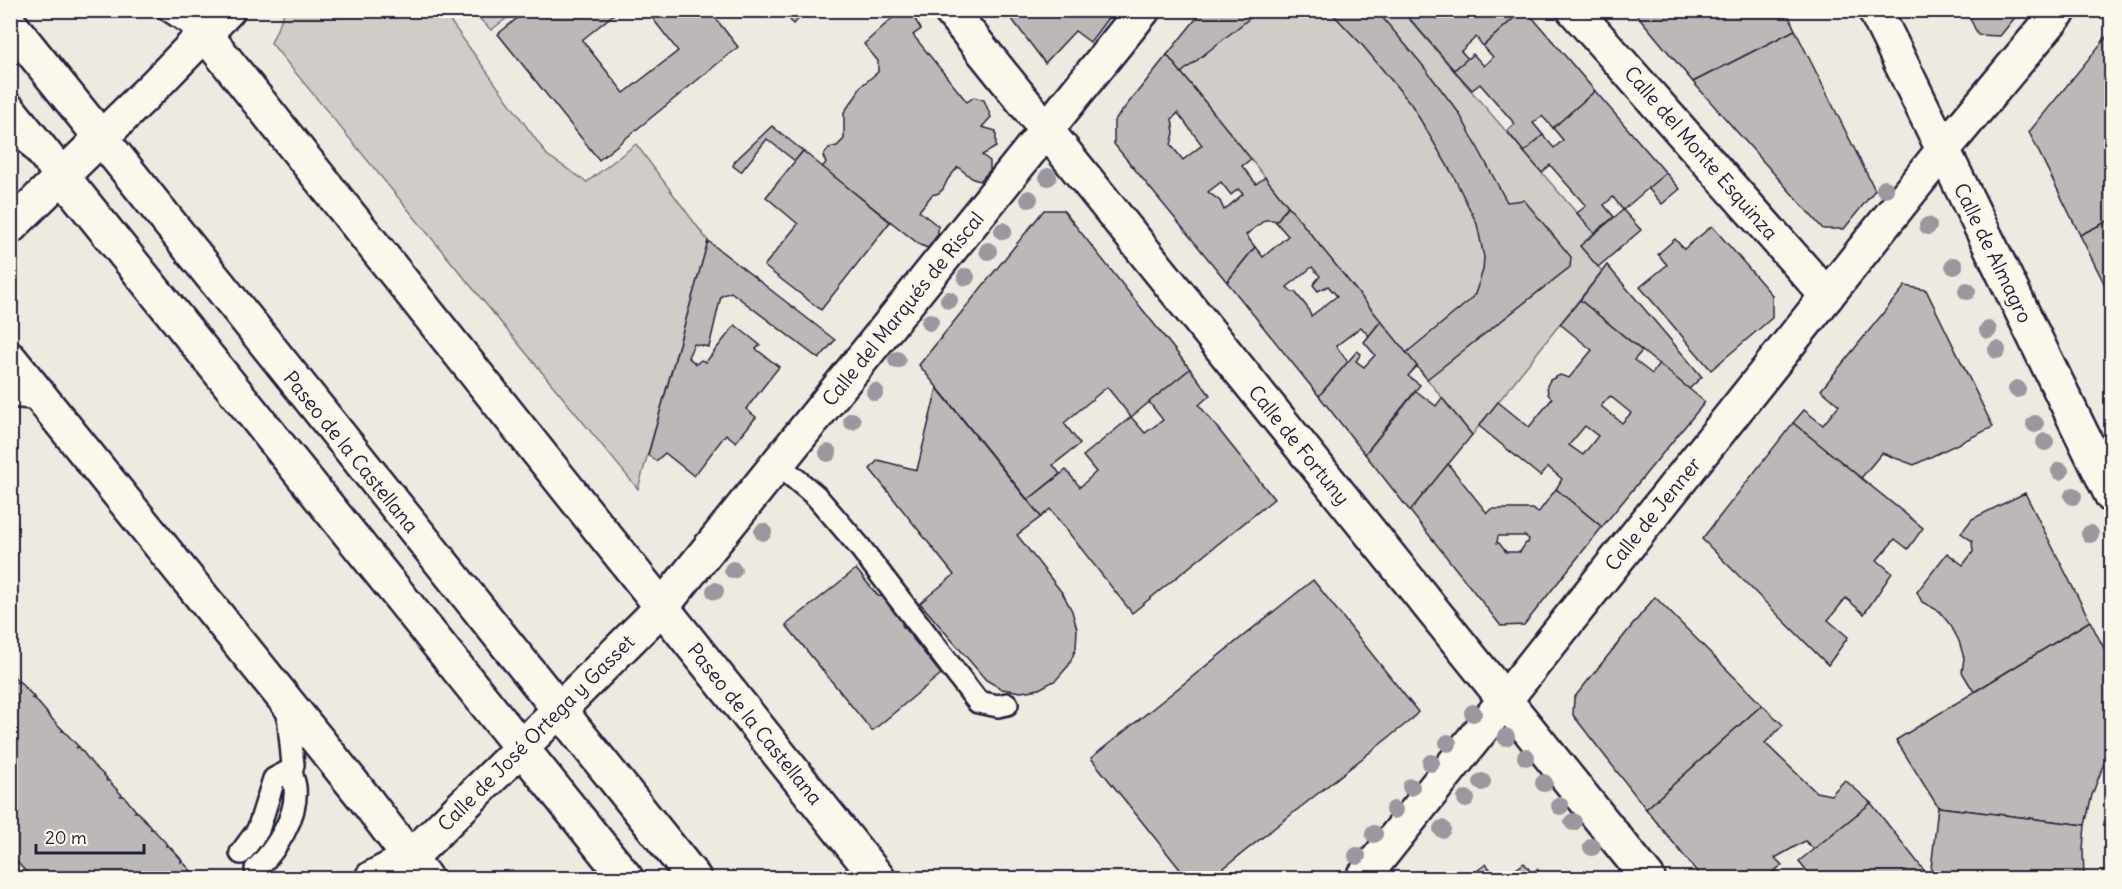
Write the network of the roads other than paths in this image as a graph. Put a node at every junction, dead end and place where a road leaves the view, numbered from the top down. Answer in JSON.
{"nodes":[{"id":1,"x":168,"y":10,"type":"edge"},
{"id":2,"x":228,"y":10,"type":"edge"},
{"id":3,"x":950,"y":10,"type":"edge"},
{"id":4,"x":1143,"y":10,"type":"edge"},
{"id":5,"x":1575,"y":10,"type":"edge"},
{"id":6,"x":1875,"y":10,"type":"edge"},
{"id":7,"x":2060,"y":10,"type":"edge"},
{"id":8,"x":198,"y":22,"type":"edge"},
{"id":9,"x":10,"y":24,"type":"edge"},
{"id":10,"x":10,"y":111,"type":"edge"},
{"id":11,"x":1046,"y":131,"type":"junction"},
{"id":12,"x":100,"y":137,"type":"junction"},
{"id":13,"x":1943,"y":150,"type":"junction"},
{"id":14,"x":62,"y":175,"type":"junction"},
{"id":15,"x":10,"y":226,"type":"edge"},
{"id":16,"x":1827,"y":296,"type":"junction"},
{"id":17,"x":10,"y":359,"type":"edge"},
{"id":18,"x":10,"y":396,"type":"edge"},
{"id":19,"x":42,"y":399,"type":"junction"},
{"id":20,"x":779,"y":465,"type":"junction"},
{"id":21,"x":2112,"y":496,"type":"edge"},
{"id":22,"x":662,"y":607,"type":"junction"},
{"id":23,"x":1505,"y":699,"type":"junction"},
{"id":24,"x":287,"y":703,"type":"junction"},
{"id":25,"x":1006,"y":704,"type":"dead end"},
{"id":26,"x":558,"y":711,"type":"junction"},
{"id":27,"x":520,"y":748,"type":"junction"},
{"id":28,"x":291,"y":770,"type":"junction"},
{"id":29,"x":241,"y":853,"type":"dead end"},
{"id":30,"x":256,"y":869,"type":"dead end"},
{"id":31,"x":406,"y":874,"type":"edge"},
{"id":32,"x":372,"y":879,"type":"edge"},
{"id":33,"x":626,"y":879,"type":"edge"},
{"id":34,"x":694,"y":879,"type":"edge"},
{"id":35,"x":878,"y":879,"type":"edge"},
{"id":36,"x":1363,"y":879,"type":"edge"},
{"id":37,"x":1648,"y":879,"type":"edge"}],
"edges":[{"from":1,"to":8,"type":"lane","name":"Paseo de la Castellana"},
{"from":2,"to":8,"type":"main road"},
{"from":3,"to":11,"type":"main road","name":"Calle de Fortuny"},
{"from":4,"to":11,"type":"main road","name":"Calle del Marqués de Riscal"},
{"from":5,"to":16,"type":"main road","name":"Calle del Monte Esquinza"},
{"from":6,"to":13,"type":"main road","name":"Calle de Almagro"},
{"from":7,"to":13,"type":"main road","name":"Calle de Jenner"},
{"from":8,"to":12,"type":"main road"},
{"from":8,"to":22,"type":"main road","name":"Paseo de la Castellana"},
{"from":9,"to":12,"type":"main road","name":"Paseo de la Castellana"},
{"from":10,"to":14,"type":"main road"},
{"from":11,"to":20,"type":"main road","name":"Calle del Marqués de Riscal"},
{"from":11,"to":23,"type":"main road","name":"Calle de Fortuny"},
{"from":12,"to":14,"type":"main road"},
{"from":12,"to":26,"type":"main road","name":"Paseo de la Castellana"},
{"from":13,"to":16,"type":"main road","name":"Calle de Jenner"},
{"from":13,"to":21,"type":"main road","name":"Calle de Almagro"},
{"from":14,"to":15,"type":"main road"},
{"from":14,"to":27,"type":"main road"},
{"from":16,"to":23,"type":"main road","name":"Calle de Jenner"},
{"from":17,"to":19,"type":"main road"},
{"from":18,"to":19,"type":"lane"},
{"from":19,"to":24,"type":"main road"},
{"from":20,"to":22,"type":"main road","name":"Calle del Marqués de Riscal"},
{"from":20,"to":25,"type":"lane"},
{"from":22,"to":26,"type":"main road","name":"Calle de José Ortega y Gasset"},
{"from":22,"to":35,"type":"main road","name":"Paseo de la Castellana"},
{"from":23,"to":36,"type":"main road","name":"Calle de Jenner"},
{"from":23,"to":37,"type":"main road","name":"Calle de Fortuny"},
{"from":24,"to":28,"type":"lane"},
{"from":24,"to":31,"type":"main road"},
{"from":26,"to":27,"type":"main road","name":"Calle de José Ortega y Gasset"},
{"from":26,"to":34,"type":"main road","name":"Paseo de la Castellana"},
{"from":27,"to":31,"type":"main road","name":"Calle de José Ortega y Gasset"},
{"from":27,"to":33,"type":"main road"},
{"from":28,"to":29,"type":"lane"},
{"from":28,"to":30,"type":"lane"},
{"from":31,"to":32,"type":"main road","name":"Calle de José Ortega y Gasset"}]}
